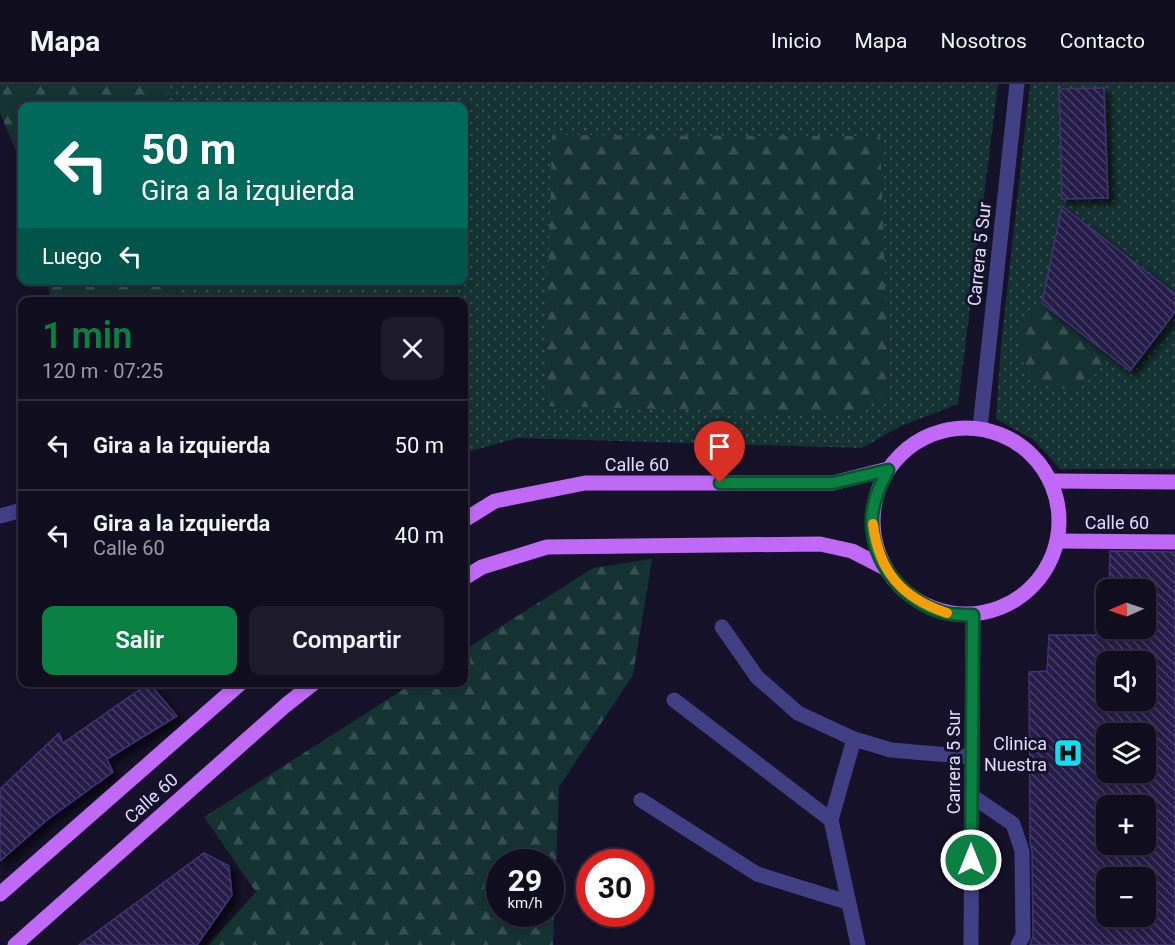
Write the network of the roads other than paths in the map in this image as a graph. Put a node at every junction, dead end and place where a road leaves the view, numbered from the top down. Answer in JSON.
{"nodes":[{"id":1,"x":1017,"y":84,"type":"edge"},
{"id":2,"x":980,"y":428,"type":"junction"},
{"id":3,"x":888,"y":470,"type":"junction"},
{"id":4,"x":1051,"y":481,"type":"junction"},
{"id":5,"x":1175,"y":482,"type":"edge"},
{"id":6,"x":18,"y":511,"type":"edge"},
{"id":7,"x":0,"y":516,"type":"edge"},
{"id":8,"x":468,"y":518,"type":"edge"},
{"id":9,"x":1058,"y":541,"type":"junction"},
{"id":10,"x":1175,"y":542,"type":"edge"},
{"id":11,"x":885,"y":568,"type":"junction"},
{"id":12,"x":468,"y":576,"type":"edge"},
{"id":13,"x":973,"y":615,"type":"junction"},
{"id":14,"x":722,"y":627,"type":"dead end"},
{"id":15,"x":236,"y":687,"type":"edge"},
{"id":16,"x":309,"y":687,"type":"edge"},
{"id":17,"x":674,"y":700,"type":"dead end"},
{"id":18,"x":854,"y":739,"type":"junction"},
{"id":19,"x":972,"y":757,"type":"junction"},
{"id":20,"x":972,"y":796,"type":"junction"},
{"id":21,"x":641,"y":800,"type":"dead end"},
{"id":22,"x":831,"y":820,"type":"junction"},
{"id":23,"x":0,"y":894,"type":"edge"},
{"id":24,"x":847,"y":902,"type":"junction"},
{"id":25,"x":15,"y":945,"type":"edge"},
{"id":26,"x":858,"y":945,"type":"edge"},
{"id":27,"x":971,"y":945,"type":"edge"},
{"id":28,"x":1018,"y":945,"type":"edge"}],
"edges":[{"from":1,"to":2,"type":"street","name":"Carrera 5 Sur"},
{"from":2,"to":3,"type":"main road"},
{"from":2,"to":4,"type":"main road"},
{"from":3,"to":8,"type":"main road","name":"Calle 60"},
{"from":3,"to":11,"type":"main road"},
{"from":4,"to":5,"type":"main road"},
{"from":4,"to":9,"type":"main road"},
{"from":6,"to":7,"type":"street"},
{"from":9,"to":10,"type":"main road","name":"Calle 60"},
{"from":9,"to":13,"type":"main road"},
{"from":11,"to":12,"type":"main road"},
{"from":11,"to":13,"type":"main road"},
{"from":13,"to":19,"type":"street","name":"Carrera 5 Sur"},
{"from":14,"to":18,"type":"street"},
{"from":15,"to":23,"type":"main road","name":"Calle 60"},
{"from":16,"to":25,"type":"main road","name":"Calle 60"},
{"from":17,"to":22,"type":"street"},
{"from":18,"to":19,"type":"street"},
{"from":18,"to":22,"type":"street"},
{"from":19,"to":20,"type":"street","name":"Carrera 5 Sur"},
{"from":20,"to":27,"type":"street","name":"Carrera 5 Sur"},
{"from":20,"to":28,"type":"street"},
{"from":21,"to":24,"type":"street"},
{"from":22,"to":24,"type":"street"},
{"from":24,"to":26,"type":"street"}]}
